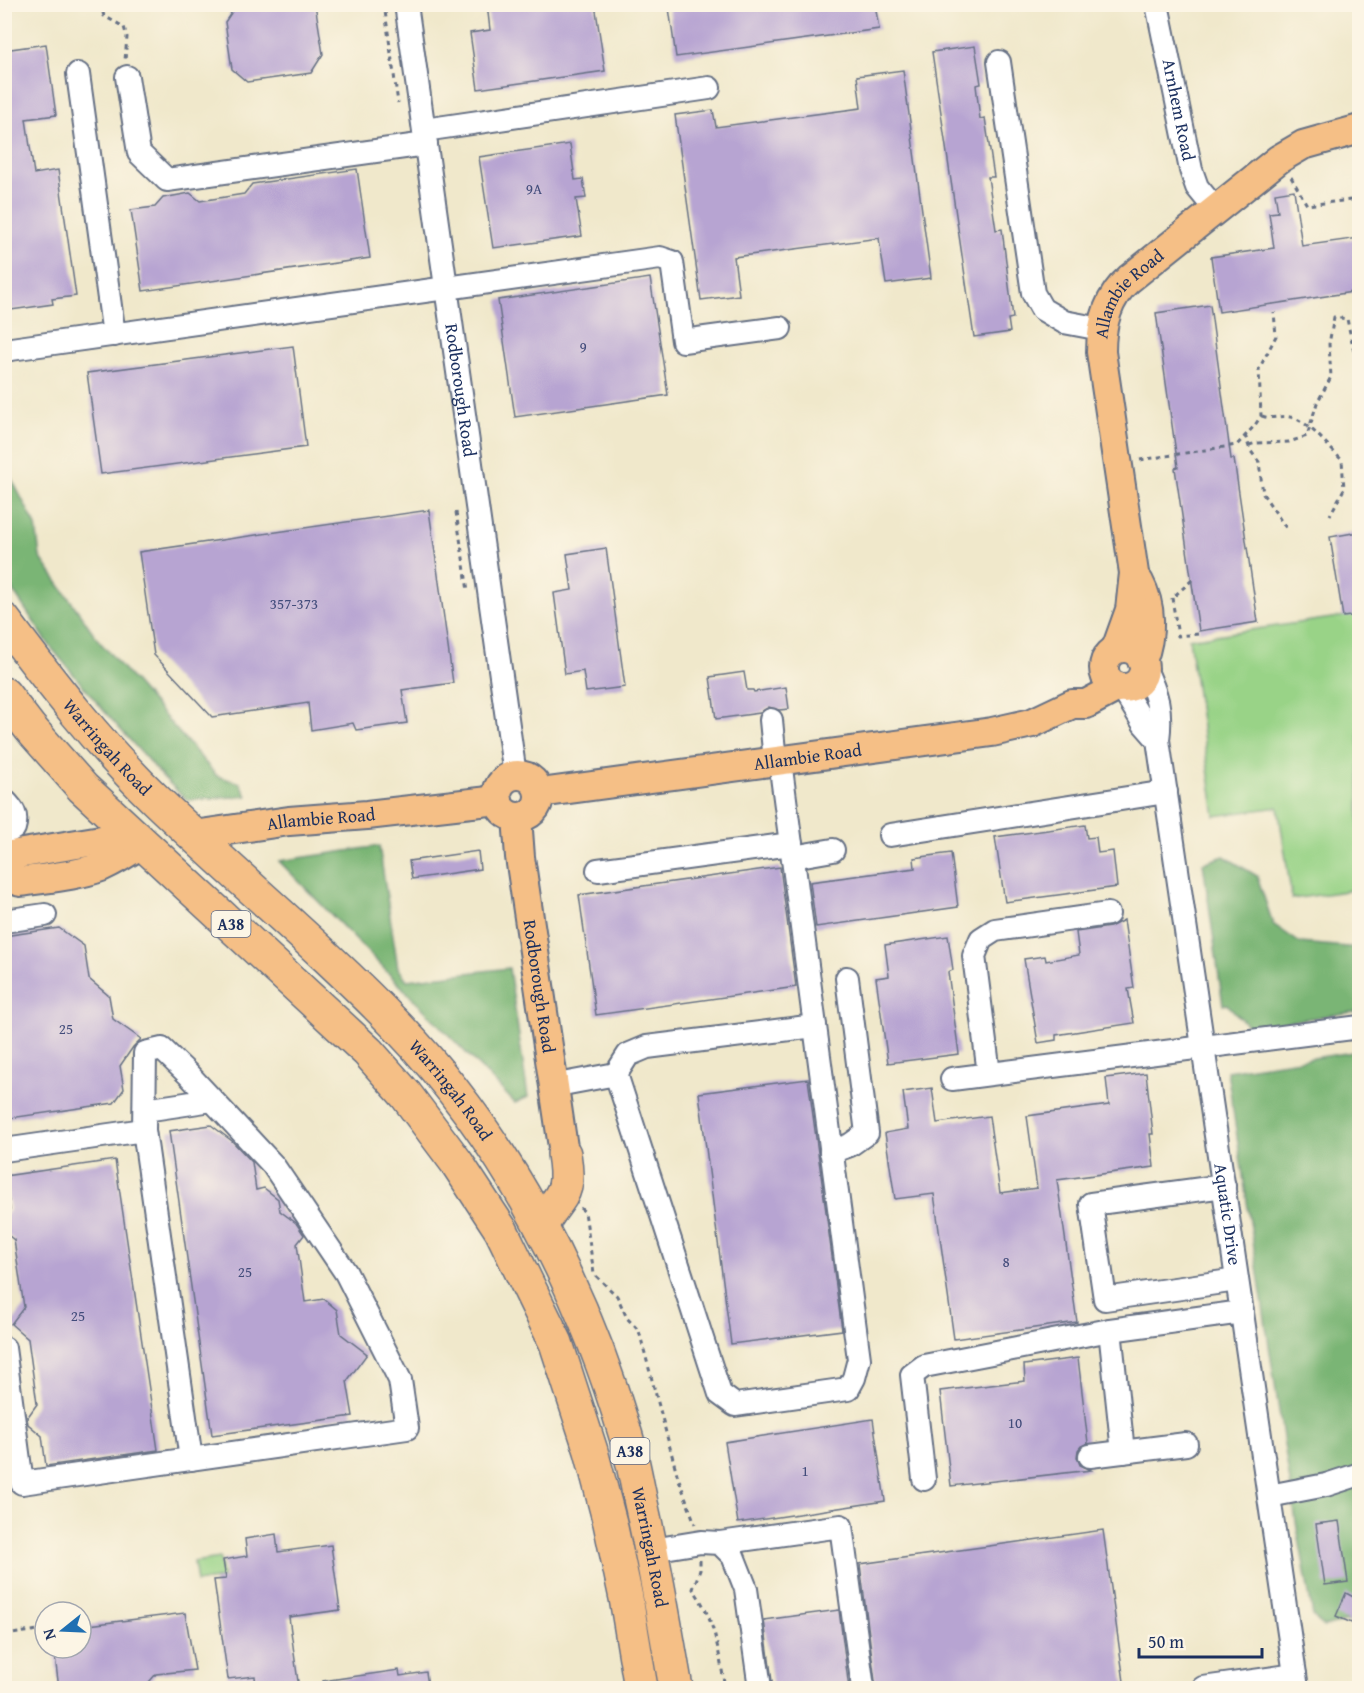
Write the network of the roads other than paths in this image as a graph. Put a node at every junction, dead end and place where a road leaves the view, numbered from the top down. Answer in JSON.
{"nodes":[{"id":1,"x":406,"y":4,"type":"edge"},
{"id":2,"x":1157,"y":4,"type":"edge"},
{"id":3,"x":999,"y":62,"type":"dead end"},
{"id":4,"x":78,"y":74,"type":"dead end"},
{"id":5,"x":127,"y":76,"type":"road end"},
{"id":6,"x":709,"y":88,"type":"dead end"},
{"id":7,"x":1359,"y":129,"type":"edge"},
{"id":8,"x":425,"y":137,"type":"junction"},
{"id":9,"x":1215,"y":209,"type":"junction"},
{"id":10,"x":446,"y":287,"type":"junction"},
{"id":11,"x":780,"y":328,"type":"dead end"},
{"id":12,"x":1101,"y":329,"type":"junction"},
{"id":13,"x":114,"y":335,"type":"junction"},
{"id":14,"x":4,"y":350,"type":"edge"},
{"id":15,"x":1134,"y":573,"type":"junction"},
{"id":16,"x":4,"y":620,"type":"edge"},
{"id":17,"x":1143,"y":664,"type":"junction"},
{"id":18,"x":1115,"y":673,"type":"junction"},
{"id":19,"x":4,"y":694,"type":"edge"},
{"id":20,"x":771,"y":720,"type":"dead end"},
{"id":21,"x":1158,"y":740,"type":"junction"},
{"id":22,"x":778,"y":761,"type":"junction"},
{"id":23,"x":515,"y":775,"type":"junction"},
{"id":24,"x":1166,"y":792,"type":"junction"},
{"id":25,"x":540,"y":794,"type":"junction"},
{"id":26,"x":4,"y":800,"type":"edge"},
{"id":27,"x":507,"y":809,"type":"junction"},
{"id":28,"x":4,"y":834,"type":"edge"},
{"id":29,"x":194,"y":835,"type":"junction"},
{"id":30,"x":890,"y":835,"type":"dead end"},
{"id":31,"x":142,"y":843,"type":"junction"},
{"id":32,"x":792,"y":850,"type":"junction"},
{"id":33,"x":833,"y":850,"type":"dead end"},
{"id":34,"x":4,"y":862,"type":"edge"},
{"id":35,"x":598,"y":870,"type":"dead end"},
{"id":36,"x":4,"y":871,"type":"edge"},
{"id":37,"x":1108,"y":914,"type":"dead end"},
{"id":38,"x":45,"y":915,"type":"dead end"},
{"id":39,"x":4,"y":921,"type":"edge"},
{"id":40,"x":847,"y":978,"type":"dead end"},
{"id":41,"x":1359,"y":1027,"type":"edge"},
{"id":42,"x":816,"y":1034,"type":"junction"},
{"id":43,"x":855,"y":1038,"type":"junction"},
{"id":44,"x":1203,"y":1046,"type":"junction"},
{"id":45,"x":616,"y":1074,"type":"junction"},
{"id":46,"x":989,"y":1074,"type":"junction"},
{"id":47,"x":952,"y":1079,"type":"dead end"},
{"id":48,"x":552,"y":1086,"type":"junction"},
{"id":49,"x":212,"y":1100,"type":"junction"},
{"id":50,"x":144,"y":1120,"type":"junction"},
{"id":51,"x":4,"y":1150,"type":"edge"},
{"id":52,"x":831,"y":1152,"type":"junction"},
{"id":53,"x":564,"y":1154,"type":"joint"},
{"id":54,"x":1224,"y":1186,"type":"junction"},
{"id":55,"x":541,"y":1226,"type":"junction"},
{"id":56,"x":1238,"y":1280,"type":"junction"},
{"id":57,"x":1242,"y":1312,"type":"junction"},
{"id":58,"x":1110,"y":1330,"type":"junction"},
{"id":59,"x":4,"y":1348,"type":"edge"},
{"id":60,"x":1186,"y":1444,"type":"dead end"},
{"id":61,"x":1123,"y":1452,"type":"junction"},
{"id":62,"x":1090,"y":1456,"type":"dead end"},
{"id":63,"x":191,"y":1459,"type":"junction"},
{"id":64,"x":12,"y":1471,"type":"edge"},
{"id":65,"x":1359,"y":1474,"type":"edge"},
{"id":66,"x":924,"y":1479,"type":"dead end"},
{"id":67,"x":1269,"y":1496,"type":"junction"},
{"id":68,"x":710,"y":1542,"type":"junction"},
{"id":69,"x":651,"y":1550,"type":"junction"},
{"id":70,"x":1296,"y":1682,"type":"edge"},
{"id":71,"x":641,"y":1689,"type":"edge"},
{"id":72,"x":676,"y":1689,"type":"edge"},
{"id":73,"x":760,"y":1689,"type":"edge"},
{"id":74,"x":863,"y":1689,"type":"edge"},
{"id":75,"x":1203,"y":1689,"type":"edge"}],
"edges":[{"from":1,"to":8,"type":"street","name":"Rodborough Road"},
{"from":2,"to":9,"type":"street","name":"Arnhem Road"},
{"from":3,"to":12,"type":"street"},
{"from":4,"to":13,"type":"street"},
{"from":5,"to":8,"type":"street"},
{"from":6,"to":8,"type":"street"},
{"from":7,"to":9,"type":"main road","name":"Allambie Road"},
{"from":8,"to":10,"type":"street","name":"Rodborough Road"},
{"from":9,"to":12,"type":"main road","name":"Allambie Road"},
{"from":10,"to":11,"type":"street"},
{"from":10,"to":13,"type":"street"},
{"from":10,"to":23,"type":"street","name":"Rodborough Road"},
{"from":12,"to":15,"type":"main road","name":"Allambie Road"},
{"from":13,"to":14,"type":"street"},
{"from":15,"to":17,"type":"main road","name":"Allambie Road"},
{"from":15,"to":18,"type":"main road","name":"Allambie Road"},
{"from":16,"to":29,"type":"highway","name":"Warringah Road","number":"A38"},
{"from":17,"to":18,"type":"main road"},
{"from":17,"to":21,"type":"street","name":"Aquatic Drive"},
{"from":18,"to":21,"type":"street","name":"Aquatic Drive"},
{"from":18,"to":22,"type":"main road","name":"Allambie Road"},
{"from":19,"to":31,"type":"highway","name":"Warringah Road","number":"A38"},
{"from":20,"to":22,"type":"street"},
{"from":21,"to":24,"type":"street","name":"Aquatic Drive"},
{"from":22,"to":25,"type":"main road","name":"Allambie Road"},
{"from":22,"to":32,"type":"street"},
{"from":23,"to":25,"type":"main road"},
{"from":23,"to":27,"type":"main road"},
{"from":24,"to":30,"type":"street"},
{"from":24,"to":44,"type":"street","name":"Aquatic Drive"},
{"from":25,"to":27,"type":"main road"},
{"from":26,"to":28,"type":"street"},
{"from":27,"to":29,"type":"main road","name":"Allambie Road"},
{"from":27,"to":48,"type":"main road","name":"Rodborough Road"},
{"from":29,"to":31,"type":"highway","name":"Allambie Road"},
{"from":29,"to":55,"type":"highway","name":"Warringah Road","number":"A38"},
{"from":31,"to":34,"type":"main road","name":"Allambie Road"},
{"from":31,"to":36,"type":"main road","name":"Allambie Road"},
{"from":31,"to":71,"type":"highway","name":"Warringah Road","number":"A38"},
{"from":32,"to":33,"type":"street"},
{"from":32,"to":35,"type":"street"},
{"from":32,"to":42,"type":"street"},
{"from":37,"to":46,"type":"street"},
{"from":38,"to":39,"type":"street"},
{"from":40,"to":43,"type":"street"},
{"from":41,"to":44,"type":"street"},
{"from":42,"to":43,"type":"street"},
{"from":42,"to":45,"type":"street"},
{"from":42,"to":52,"type":"street"},
{"from":43,"to":52,"type":"street"},
{"from":44,"to":46,"type":"street"},
{"from":44,"to":54,"type":"street","name":"Aquatic Drive"},
{"from":45,"to":48,"type":"street"},
{"from":45,"to":52,"type":"street"},
{"from":46,"to":47,"type":"street"},
{"from":48,"to":53,"type":"main road","name":"Rodborough Road"},
{"from":49,"to":50,"type":"street"},
{"from":49,"to":50,"type":"street"},
{"from":49,"to":63,"type":"street"},
{"from":50,"to":51,"type":"street"},
{"from":50,"to":63,"type":"street"},
{"from":53,"to":55,"type":"highway"},
{"from":54,"to":56,"type":"street","name":"Aquatic Drive"},
{"from":54,"to":56,"type":"street"},
{"from":55,"to":69,"type":"highway","name":"Warringah Road","number":"A38"},
{"from":56,"to":57,"type":"street","name":"Aquatic Drive"},
{"from":57,"to":58,"type":"street"},
{"from":57,"to":67,"type":"street","name":"Aquatic Drive"},
{"from":58,"to":61,"type":"street"},
{"from":58,"to":66,"type":"street"},
{"from":59,"to":64,"type":"street"},
{"from":60,"to":61,"type":"street"},
{"from":61,"to":62,"type":"street"},
{"from":63,"to":64,"type":"street"},
{"from":65,"to":67,"type":"street"},
{"from":67,"to":70,"type":"street","name":"Aquatic Drive"},
{"from":68,"to":69,"type":"street"},
{"from":68,"to":73,"type":"street"},
{"from":68,"to":74,"type":"street"},
{"from":69,"to":72,"type":"highway","name":"Warringah Road","number":"A38"},
{"from":70,"to":75,"type":"street"}]}
